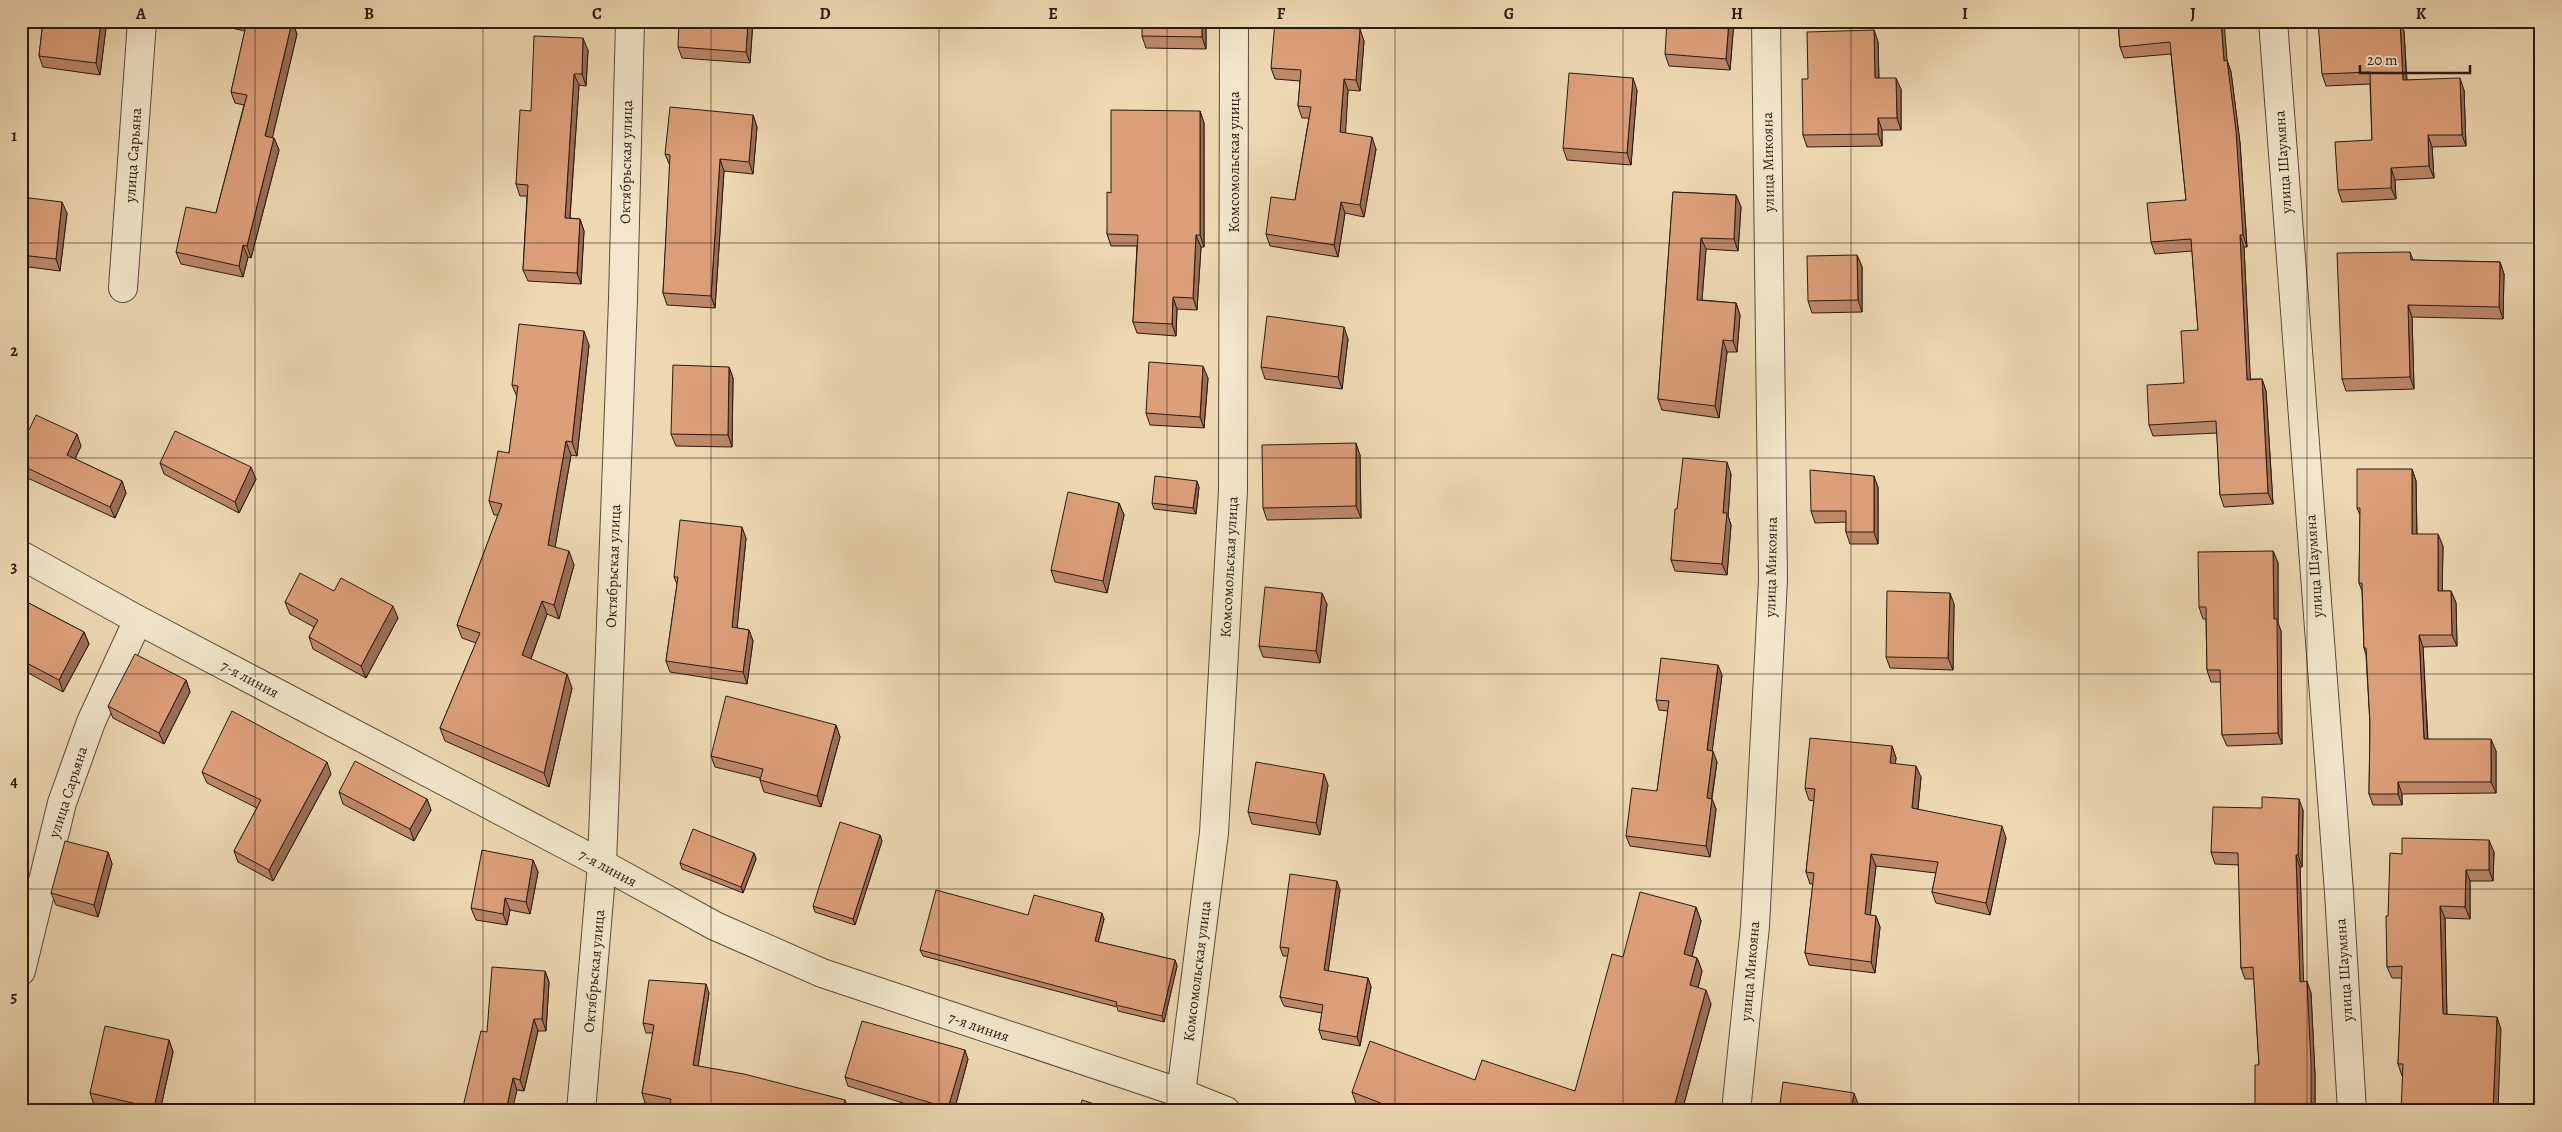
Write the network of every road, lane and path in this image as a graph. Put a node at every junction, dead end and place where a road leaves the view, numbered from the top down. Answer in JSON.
{"nodes":[{"id":1,"x":142,"y":21,"type":"edge"},
{"id":2,"x":630,"y":21,"type":"edge"},
{"id":3,"x":1234,"y":21,"type":"edge"},
{"id":4,"x":1766,"y":21,"type":"edge"},
{"id":5,"x":2273,"y":21,"type":"edge"},
{"id":6,"x":124,"y":288,"type":"dead end"},
{"id":7,"x":21,"y":555,"type":"edge"},
{"id":8,"x":138,"y":620,"type":"junction"},
{"id":9,"x":602,"y":864,"type":"junction"},
{"id":10,"x":21,"y":971,"type":"edge"},
{"id":11,"x":1180,"y":1102,"type":"edge"},
{"id":12,"x":581,"y":1111,"type":"edge"},
{"id":13,"x":1226,"y":1111,"type":"edge"},
{"id":14,"x":1736,"y":1111,"type":"edge"},
{"id":15,"x":2352,"y":1111,"type":"edge"}],
"edges":[{"from":1,"to":6,"type":"street","name":"улица Сарьяна"},
{"from":2,"to":9,"type":"street","name":"Октябрьская улица"},
{"from":3,"to":11,"type":"street","name":"Комсомольская улица"},
{"from":4,"to":14,"type":"street","name":"улица Микояна"},
{"from":5,"to":15,"type":"street","name":"улица Шаумяна"},
{"from":7,"to":8,"type":"street","name":"7-я линия"},
{"from":8,"to":9,"type":"street","name":"7-я линия"},
{"from":8,"to":10,"type":"street","name":"улица Сарьяна"},
{"from":9,"to":11,"type":"street","name":"7-я линия"},
{"from":9,"to":12,"type":"street","name":"Октябрьская улица"},
{"from":11,"to":13,"type":"street","name":"7-я линия"}]}
